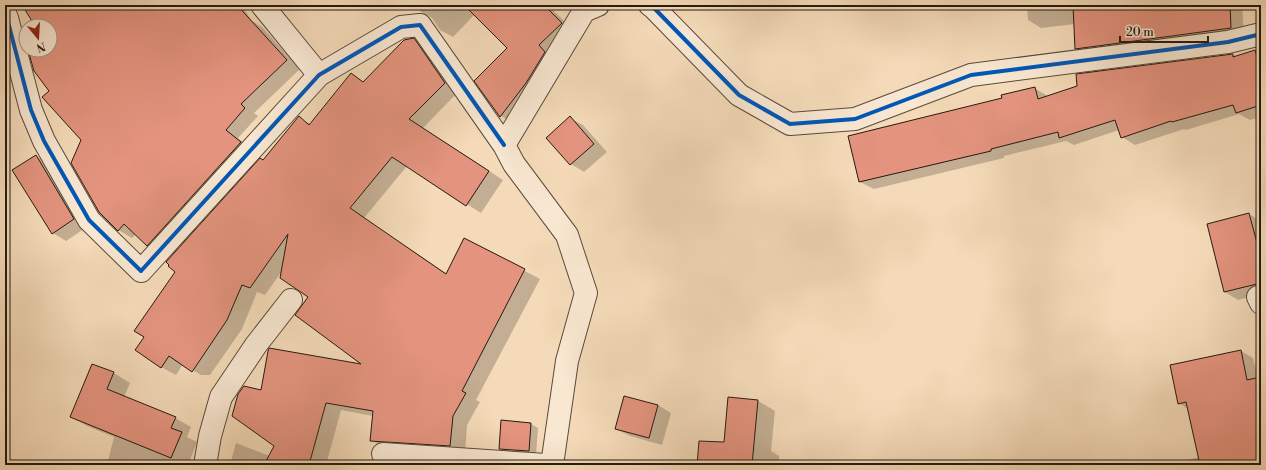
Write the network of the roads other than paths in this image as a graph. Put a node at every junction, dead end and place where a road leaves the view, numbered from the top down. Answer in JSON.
{"nodes":[{"id":1,"x":262,"y":5,"type":"edge"},
{"id":2,"x":598,"y":5,"type":"edge"},
{"id":3,"x":650,"y":5,"type":"edge"},
{"id":4,"x":5,"y":14,"type":"edge"},
{"id":5,"x":1261,"y":34,"type":"edge"},
{"id":6,"x":319,"y":75,"type":"junction"},
{"id":7,"x":504,"y":146,"type":"junction"},
{"id":8,"x":291,"y":300,"type":"dead end"},
{"id":9,"x":383,"y":454,"type":"dead end"},
{"id":10,"x":204,"y":465,"type":"edge"},
{"id":11,"x":546,"y":465,"type":"edge"},
{"id":12,"x":552,"y":465,"type":"edge"}],
"edges":[{"from":1,"to":6,"type":"street"},
{"from":2,"to":7,"type":"street"},
{"from":3,"to":5,"type":"street"},
{"from":4,"to":6,"type":"street"},
{"from":6,"to":7,"type":"street"},
{"from":7,"to":12,"type":"street"},
{"from":8,"to":10,"type":"street"},
{"from":9,"to":11,"type":"street"}]}
